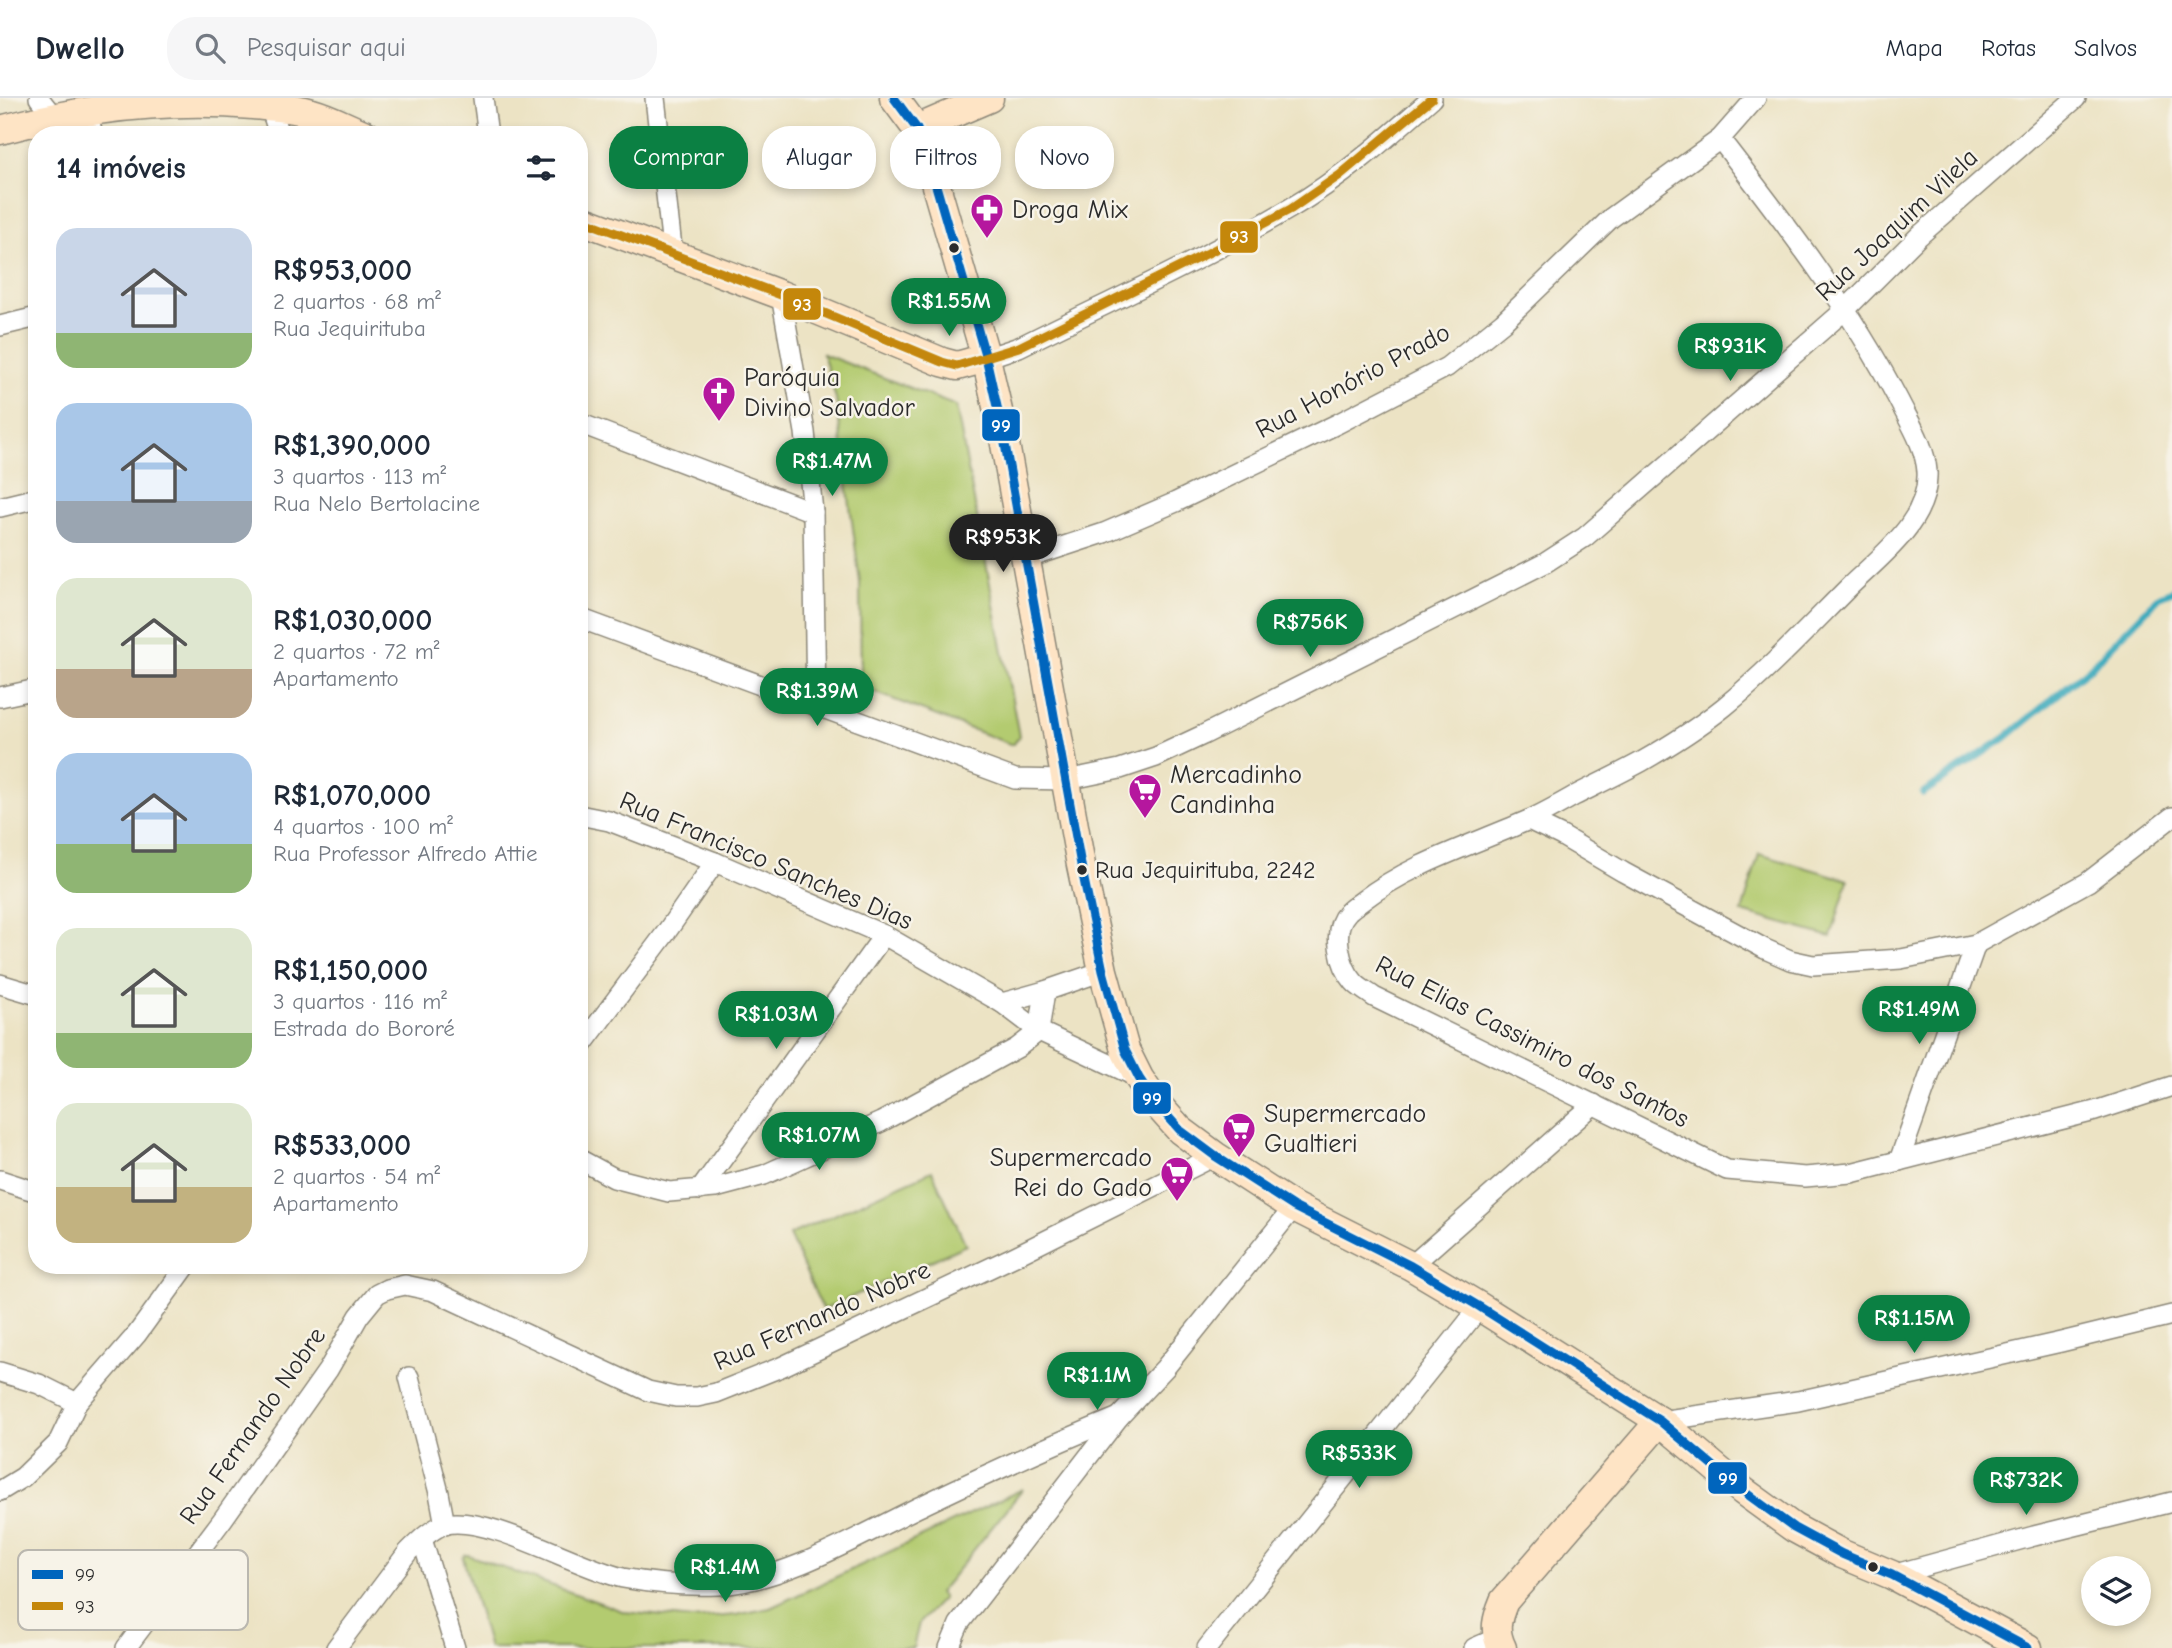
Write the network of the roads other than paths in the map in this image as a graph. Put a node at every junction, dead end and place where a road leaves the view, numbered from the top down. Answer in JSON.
{"nodes":[{"id":1,"x":483,"y":98,"type":"edge"},
{"id":2,"x":655,"y":98,"type":"edge"},
{"id":3,"x":894,"y":98,"type":"edge"},
{"id":4,"x":906,"y":98,"type":"edge"},
{"id":5,"x":1432,"y":98,"type":"edge"},
{"id":6,"x":1756,"y":98,"type":"edge"},
{"id":7,"x":2076,"y":98,"type":"edge"},
{"id":8,"x":983,"y":101,"type":"edge"},
{"id":9,"x":138,"y":102,"type":"edge"},
{"id":10,"x":310,"y":105,"type":"edge"},
{"id":11,"x":270,"y":106,"type":"junction"},
{"id":12,"x":46,"y":107,"type":"edge"},
{"id":13,"x":90,"y":123,"type":"edge"},
{"id":14,"x":276,"y":126,"type":"edge"},
{"id":15,"x":349,"y":126,"type":"edge"},
{"id":16,"x":487,"y":126,"type":"edge"},
{"id":17,"x":915,"y":126,"type":"edge"},
{"id":18,"x":924,"y":126,"type":"edge"},
{"id":19,"x":0,"y":130,"type":"edge"},
{"id":20,"x":1720,"y":139,"type":"junction"},
{"id":21,"x":937,"y":189,"type":"edge"},
{"id":22,"x":588,"y":223,"type":"edge"},
{"id":23,"x":673,"y":256,"type":"junction"},
{"id":24,"x":782,"y":295,"type":"junction"},
{"id":25,"x":1846,"y":309,"type":"junction"},
{"id":26,"x":28,"y":319,"type":"edge"},
{"id":27,"x":0,"y":326,"type":"edge"},
{"id":28,"x":986,"y":358,"type":"junction"},
{"id":29,"x":588,"y":426,"type":"edge"},
{"id":30,"x":28,"y":500,"type":"edge"},
{"id":31,"x":0,"y":507,"type":"edge"},
{"id":32,"x":813,"y":512,"type":"junction"},
{"id":33,"x":1026,"y":559,"type":"junction"},
{"id":34,"x":588,"y":621,"type":"edge"},
{"id":35,"x":28,"y":691,"type":"edge"},
{"id":36,"x":0,"y":697,"type":"edge"},
{"id":37,"x":816,"y":706,"type":"junction"},
{"id":38,"x":1067,"y":780,"type":"junction"},
{"id":39,"x":588,"y":817,"type":"edge"},
{"id":40,"x":2172,"y":817,"type":"edge"},
{"id":41,"x":1529,"y":820,"type":"junction"},
{"id":42,"x":715,"y":862,"type":"junction"},
{"id":43,"x":884,"y":935,"type":"junction"},
{"id":44,"x":1976,"y":944,"type":"junction"},
{"id":45,"x":1102,"y":971,"type":"junction"},
{"id":46,"x":0,"y":984,"type":"edge"},
{"id":47,"x":1045,"y":991,"type":"junction"},
{"id":48,"x":28,"y":992,"type":"edge"},
{"id":49,"x":1002,"y":1003,"type":"junction"},
{"id":50,"x":1039,"y":1031,"type":"junction"},
{"id":51,"x":588,"y":1037,"type":"edge"},
{"id":52,"x":1139,"y":1078,"type":"junction"},
{"id":53,"x":2172,"y":1086,"type":"edge"},
{"id":54,"x":1594,"y":1104,"type":"junction"},
{"id":55,"x":1214,"y":1156,"type":"junction"},
{"id":56,"x":1899,"y":1161,"type":"junction"},
{"id":57,"x":588,"y":1164,"type":"edge"},
{"id":58,"x":0,"y":1180,"type":"edge"},
{"id":59,"x":28,"y":1189,"type":"edge"},
{"id":60,"x":700,"y":1191,"type":"junction"},
{"id":61,"x":1294,"y":1207,"type":"junction"},
{"id":62,"x":1411,"y":1266,"type":"junction"},
{"id":63,"x":180,"y":1274,"type":"edge"},
{"id":64,"x":1480,"y":1307,"type":"junction"},
{"id":65,"x":2172,"y":1315,"type":"edge"},
{"id":66,"x":0,"y":1372,"type":"edge"},
{"id":67,"x":409,"y":1377,"type":"dead end"},
{"id":68,"x":77,"y":1403,"type":"junction"},
{"id":69,"x":1119,"y":1417,"type":"junction"},
{"id":70,"x":1660,"y":1421,"type":"junction"},
{"id":71,"x":0,"y":1491,"type":"edge"},
{"id":72,"x":2172,"y":1502,"type":"edge"},
{"id":73,"x":445,"y":1525,"type":"junction"},
{"id":74,"x":422,"y":1539,"type":"junction"},
{"id":75,"x":200,"y":1550,"type":"edge"},
{"id":76,"x":1892,"y":1576,"type":"junction"},
{"id":77,"x":140,"y":1630,"type":"edge"},
{"id":78,"x":1491,"y":1645,"type":"edge"},
{"id":79,"x":127,"y":1648,"type":"edge"},
{"id":80,"x":335,"y":1648,"type":"edge"},
{"id":81,"x":455,"y":1648,"type":"edge"},
{"id":82,"x":949,"y":1648,"type":"edge"},
{"id":83,"x":1207,"y":1648,"type":"edge"},
{"id":84,"x":2028,"y":1648,"type":"edge"}],
"edges":[{"from":1,"to":16,"type":"street"},
{"from":2,"to":23,"type":"street"},
{"from":3,"to":17,"type":"main road"},
{"from":4,"to":8,"type":"main road"},
{"from":5,"to":28,"type":"street"},
{"from":6,"to":20,"type":"street","name":"Rua Honório Prado"},
{"from":7,"to":25,"type":"street","name":"Rua Joaquim Vilela"},
{"from":8,"to":18,"type":"main road"},
{"from":9,"to":11,"type":"main road"},
{"from":9,"to":13,"type":"main road"},
{"from":10,"to":11,"type":"main road"},
{"from":10,"to":15,"type":"main road"},
{"from":11,"to":14,"type":"street"},
{"from":12,"to":13,"type":"main road"},
{"from":12,"to":19,"type":"main road"},
{"from":20,"to":25,"type":"street","name":"Rua Elias Cassimiro dos Santos"},
{"from":20,"to":33,"type":"street","name":"Rua Honório Prado"},
{"from":21,"to":28,"type":"main road"},
{"from":22,"to":23,"type":"main road"},
{"from":23,"to":24,"type":"main road"},
{"from":24,"to":28,"type":"main road"},
{"from":24,"to":32,"type":"street"},
{"from":25,"to":38,"type":"street","name":"Rua Joaquim Vilela"},
{"from":25,"to":41,"type":"street","name":"Rua Elias Cassimiro dos Santos"},
{"from":26,"to":27,"type":"street"},
{"from":28,"to":33,"type":"main road"},
{"from":29,"to":32,"type":"street"},
{"from":30,"to":31,"type":"street"},
{"from":32,"to":37,"type":"street"},
{"from":33,"to":38,"type":"main road"},
{"from":34,"to":37,"type":"street","name":"Rua Joaquim Vilela"},
{"from":35,"to":36,"type":"street"},
{"from":37,"to":38,"type":"street","name":"Rua Joaquim Vilela"},
{"from":38,"to":45,"type":"main road"},
{"from":39,"to":42,"type":"street","name":"Rua Francisco Sanches Dias"},
{"from":40,"to":44,"type":"street"},
{"from":41,"to":44,"type":"street"},
{"from":41,"to":54,"type":"street","name":"Rua Elias Cassimiro dos Santos"},
{"from":42,"to":43,"type":"street","name":"Rua Francisco Sanches Dias"},
{"from":42,"to":51,"type":"street"},
{"from":43,"to":49,"type":"street","name":"Rua Francisco Sanches Dias"},
{"from":43,"to":60,"type":"street"},
{"from":44,"to":56,"type":"street"},
{"from":45,"to":47,"type":"street"},
{"from":45,"to":52,"type":"main road"},
{"from":46,"to":48,"type":"street"},
{"from":47,"to":49,"type":"street"},
{"from":47,"to":50,"type":"street"},
{"from":49,"to":50,"type":"street","name":"Rua Francisco Sanches Dias"},
{"from":50,"to":52,"type":"street","name":"Rua Francisco Sanches Dias"},
{"from":50,"to":60,"type":"street"},
{"from":52,"to":55,"type":"main road"},
{"from":53,"to":56,"type":"street","name":"Rua Elias Cassimiro dos Santos"},
{"from":54,"to":56,"type":"street","name":"Rua Elias Cassimiro dos Santos"},
{"from":54,"to":62,"type":"street"},
{"from":55,"to":61,"type":"main road"},
{"from":55,"to":75,"type":"street","name":"Rua Fernando Nobre"},
{"from":57,"to":60,"type":"street"},
{"from":58,"to":59,"type":"street"},
{"from":61,"to":62,"type":"main road"},
{"from":61,"to":69,"type":"street"},
{"from":62,"to":64,"type":"main road"},
{"from":63,"to":68,"type":"street"},
{"from":64,"to":70,"type":"main road"},
{"from":64,"to":83,"type":"street"},
{"from":65,"to":70,"type":"street"},
{"from":66,"to":68,"type":"street"},
{"from":67,"to":73,"type":"street"},
{"from":68,"to":71,"type":"street"},
{"from":69,"to":73,"type":"street"},
{"from":69,"to":82,"type":"street"},
{"from":70,"to":76,"type":"main road"},
{"from":70,"to":78,"type":"main road"},
{"from":72,"to":76,"type":"street"},
{"from":73,"to":74,"type":"street"},
{"from":74,"to":80,"type":"street"},
{"from":74,"to":81,"type":"street"},
{"from":76,"to":84,"type":"main road"},
{"from":77,"to":79,"type":"street","name":"Rua Fernando Nobre"}]}
